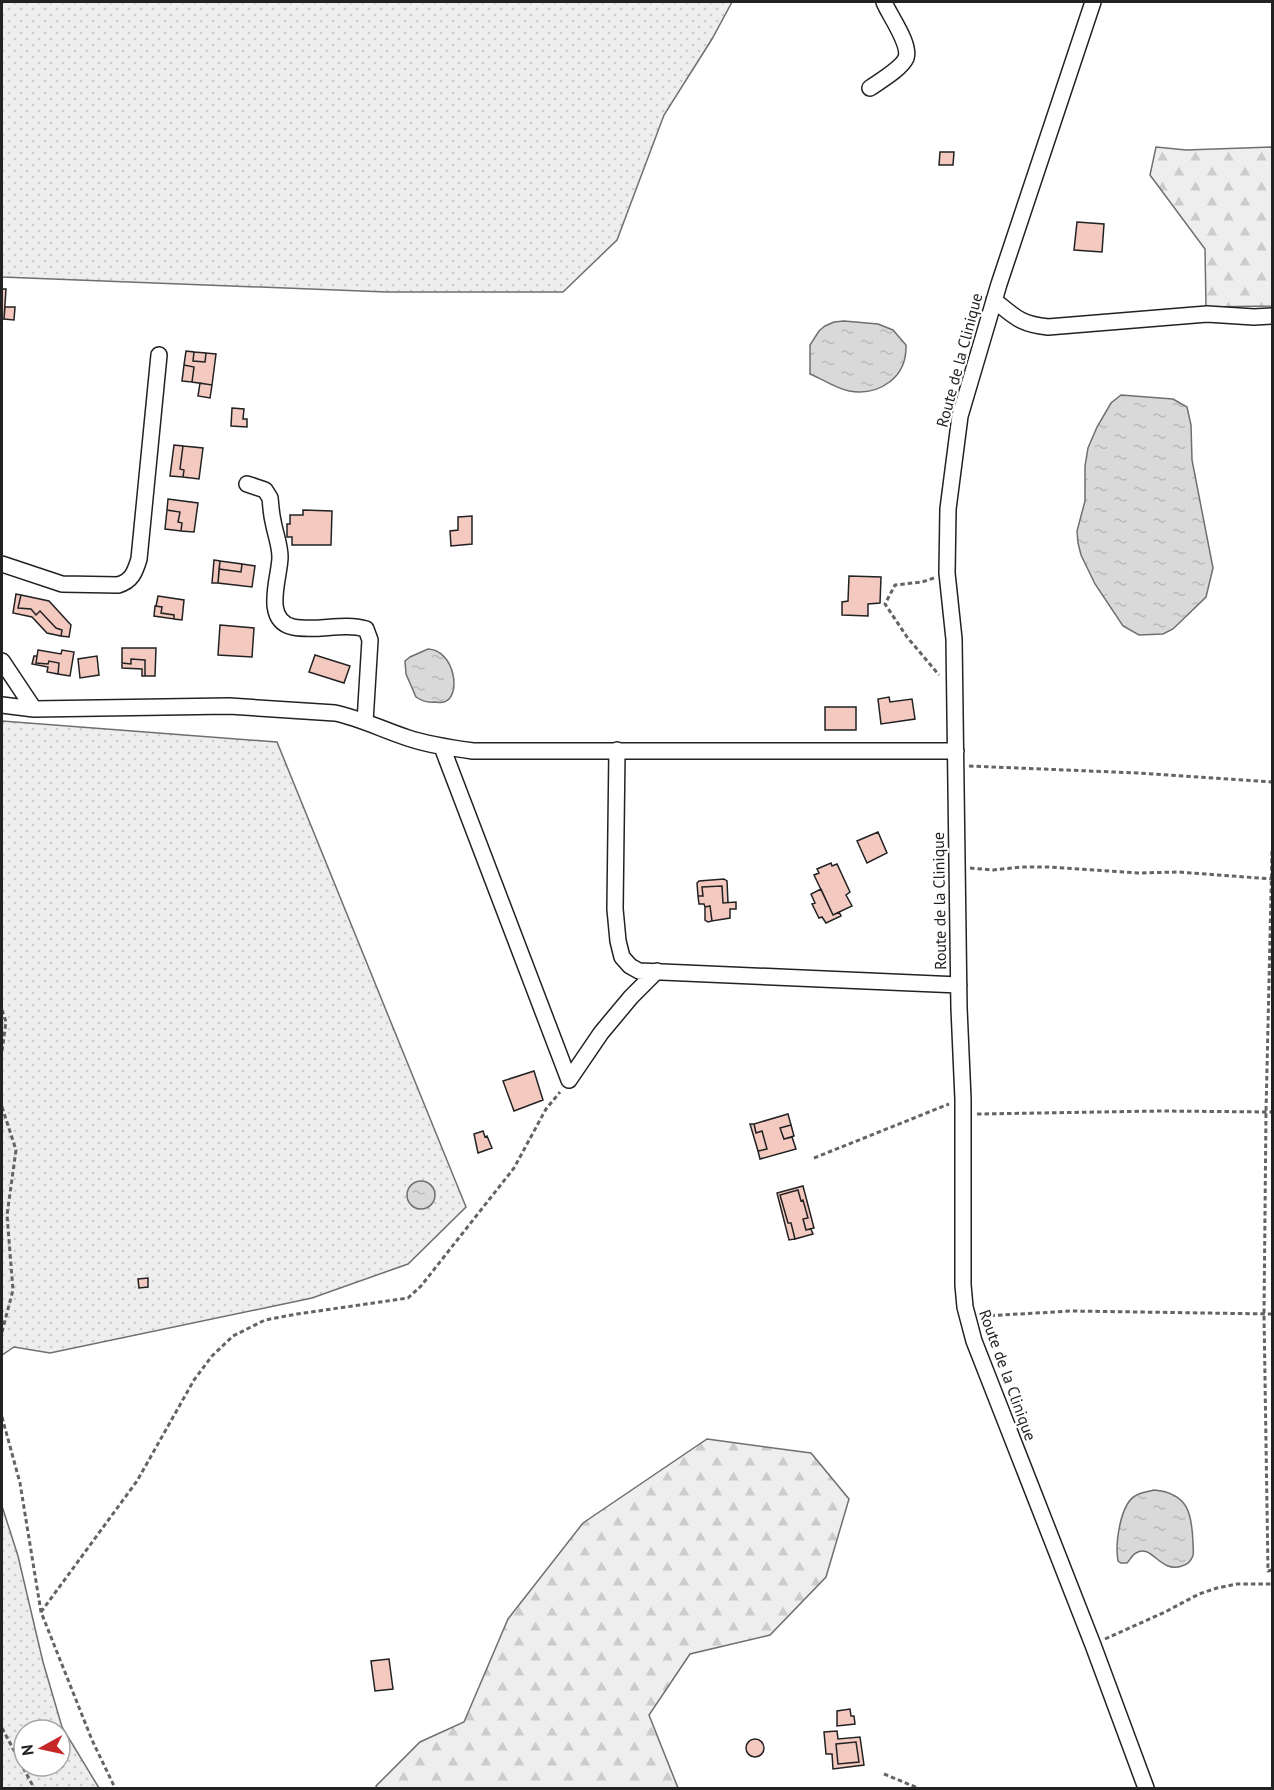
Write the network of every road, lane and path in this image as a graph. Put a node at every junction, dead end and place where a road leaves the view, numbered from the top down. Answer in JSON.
{"nodes":[{"id":1,"x":884,"y":2,"type":"edge"},
{"id":2,"x":1093,"y":2,"type":"edge"},
{"id":3,"x":870,"y":88,"type":"dead end"},
{"id":4,"x":994,"y":300,"type":"junction"},
{"id":5,"x":1272,"y":316,"type":"edge"},
{"id":6,"x":159,"y":355,"type":"dead end"},
{"id":7,"x":247,"y":484,"type":"dead end"},
{"id":8,"x":2,"y":564,"type":"edge"},
{"id":9,"x":947,"y":573,"type":"junction"},
{"id":10,"x":2,"y":661,"type":"edge"},
{"id":11,"x":955,"y":695,"type":"junction"},
{"id":12,"x":2,"y":705,"type":"edge"},
{"id":13,"x":34,"y":709,"type":"junction"},
{"id":14,"x":365,"y":722,"type":"junction"},
{"id":15,"x":442,"y":747,"type":"junction"},
{"id":16,"x":617,"y":750,"type":"junction"},
{"id":17,"x":956,"y":758,"type":"junction"},
{"id":18,"x":1272,"y":782,"type":"edge"},
{"id":19,"x":1272,"y":851,"type":"edge"},
{"id":20,"x":957,"y":867,"type":"junction"},
{"id":21,"x":1272,"y":879,"type":"edge"},
{"id":22,"x":657,"y":971,"type":"junction"},
{"id":23,"x":959,"y":985,"type":"junction"},
{"id":24,"x":2,"y":1010,"type":"edge"},
{"id":25,"x":2,"y":1051,"type":"edge"},
{"id":26,"x":569,"y":1080,"type":"junction"},
{"id":27,"x":963,"y":1106,"type":"junction"},
{"id":28,"x":2,"y":1107,"type":"edge"},
{"id":29,"x":1266,"y":1112,"type":"junction"},
{"id":30,"x":1272,"y":1112,"type":"edge"},
{"id":31,"x":814,"y":1158,"type":"dead end"},
{"id":32,"x":1264,"y":1314,"type":"junction"},
{"id":33,"x":1272,"y":1314,"type":"edge"},
{"id":34,"x":966,"y":1317,"type":"junction"},
{"id":35,"x":2,"y":1332,"type":"edge"},
{"id":36,"x":2,"y":1417,"type":"edge"},
{"id":37,"x":1272,"y":1570,"type":"edge"},
{"id":38,"x":1272,"y":1584,"type":"edge"},
{"id":39,"x":41,"y":1612,"type":"junction"},
{"id":40,"x":1093,"y":1645,"type":"junction"},
{"id":41,"x":2,"y":1728,"type":"edge"},
{"id":42,"x":884,"y":1774,"type":"dead end"},
{"id":43,"x":34,"y":1788,"type":"edge"},
{"id":44,"x":115,"y":1788,"type":"edge"},
{"id":45,"x":918,"y":1788,"type":"edge"},
{"id":46,"x":1146,"y":1788,"type":"edge"}],
"edges":[{"from":1,"to":3,"type":"street"},
{"from":2,"to":4,"type":"street","name":"Route de la Clinique"},
{"from":4,"to":5,"type":"street"},
{"from":4,"to":9,"type":"street","name":"Route de la Clinique"},
{"from":6,"to":8,"type":"street"},
{"from":7,"to":14,"type":"street"},
{"from":9,"to":11,"type":"street","name":"Route de la Clinique"},
{"from":9,"to":11,"type":"path"},
{"from":10,"to":13,"type":"street"},
{"from":11,"to":17,"type":"street","name":"Route de la Clinique"},
{"from":12,"to":13,"type":"street"},
{"from":13,"to":14,"type":"street"},
{"from":14,"to":15,"type":"street"},
{"from":15,"to":16,"type":"street"},
{"from":15,"to":26,"type":"street"},
{"from":16,"to":17,"type":"street"},
{"from":16,"to":22,"type":"street"},
{"from":17,"to":18,"type":"path"},
{"from":17,"to":20,"type":"street","name":"Route de la Clinique"},
{"from":19,"to":21,"type":"path"},
{"from":20,"to":21,"type":"path"},
{"from":20,"to":23,"type":"street","name":"Route de la Clinique"},
{"from":21,"to":29,"type":"path"},
{"from":22,"to":23,"type":"street"},
{"from":22,"to":26,"type":"street"},
{"from":23,"to":27,"type":"street","name":"Route de la Clinique"},
{"from":24,"to":25,"type":"path"},
{"from":26,"to":39,"type":"path"},
{"from":27,"to":29,"type":"path"},
{"from":27,"to":31,"type":"path"},
{"from":27,"to":34,"type":"street","name":"Route de la Clinique"},
{"from":28,"to":35,"type":"path"},
{"from":29,"to":30,"type":"path"},
{"from":29,"to":32,"type":"path"},
{"from":32,"to":33,"type":"path"},
{"from":32,"to":34,"type":"path"},
{"from":32,"to":37,"type":"path"},
{"from":34,"to":40,"type":"street","name":"Route de la Clinique"},
{"from":36,"to":39,"type":"path"},
{"from":38,"to":40,"type":"path"},
{"from":39,"to":44,"type":"path"},
{"from":40,"to":46,"type":"street","name":"Route de la Clinique"},
{"from":41,"to":43,"type":"path"},
{"from":42,"to":45,"type":"path"}]}
